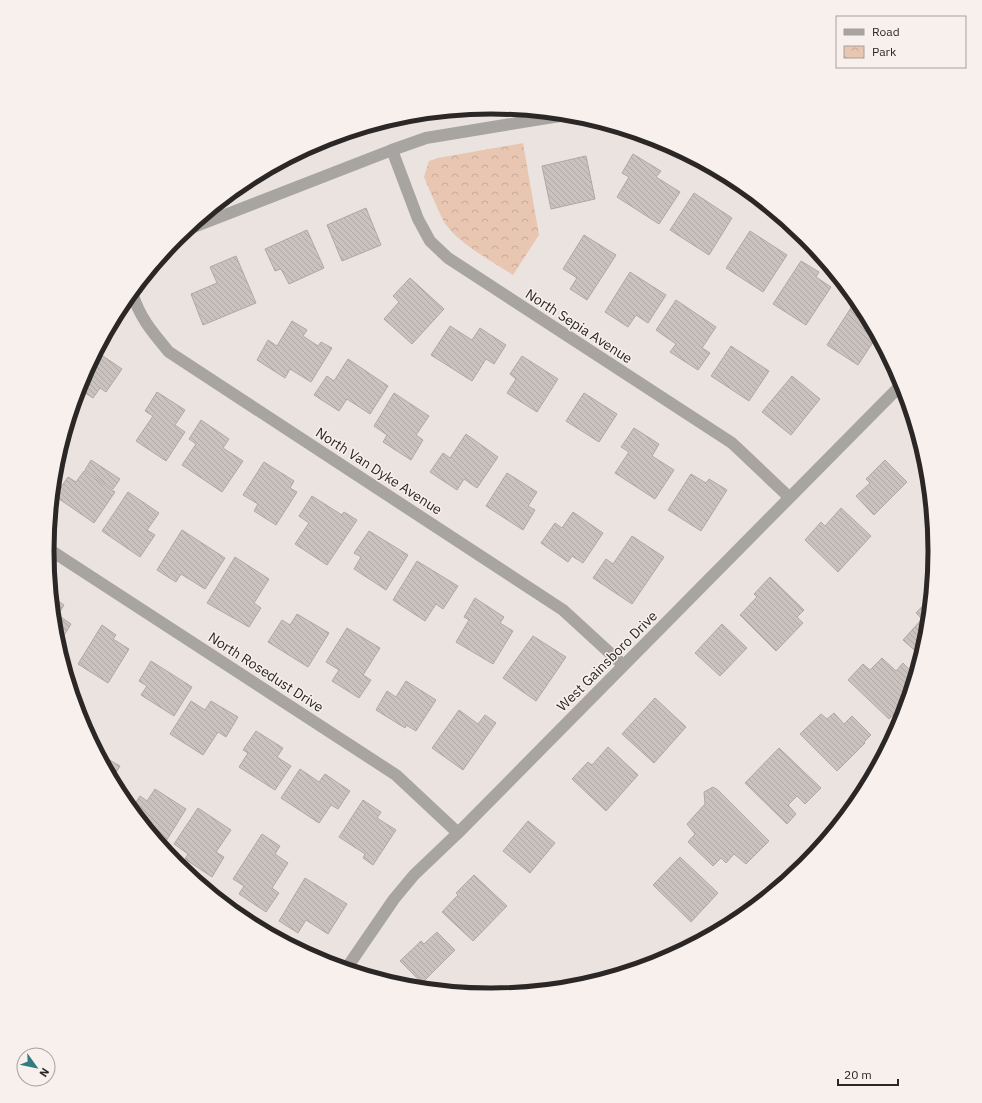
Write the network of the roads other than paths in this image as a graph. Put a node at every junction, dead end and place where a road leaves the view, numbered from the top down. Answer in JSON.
{"nodes":[{"id":1,"x":548,"y":118,"type":"edge"},
{"id":2,"x":392,"y":150,"type":"junction"},
{"id":3,"x":202,"y":224,"type":"edge"},
{"id":4,"x":134,"y":299,"type":"edge"},
{"id":5,"x":897,"y":389,"type":"edge"},
{"id":6,"x":789,"y":497,"type":"junction"},
{"id":7,"x":54,"y":553,"type":"edge"},
{"id":8,"x":623,"y":665,"type":"junction"},
{"id":9,"x":458,"y":833,"type":"junction"},
{"id":10,"x":349,"y":964,"type":"edge"}],
"edges":[{"from":1,"to":2,"type":"street"},
{"from":2,"to":3,"type":"street"},
{"from":2,"to":6,"type":"street","name":"North Sepia Avenue"},
{"from":4,"to":8,"type":"street","name":"North Van Dyke Avenue"},
{"from":5,"to":6,"type":"street","name":"West Gainsboro Drive"},
{"from":6,"to":8,"type":"street","name":"West Gainsboro Drive"},
{"from":7,"to":9,"type":"street","name":"North Rosedust Drive"},
{"from":8,"to":9,"type":"street","name":"West Gainsboro Drive"},
{"from":9,"to":10,"type":"street","name":"West Gainsboro Drive"}]}
